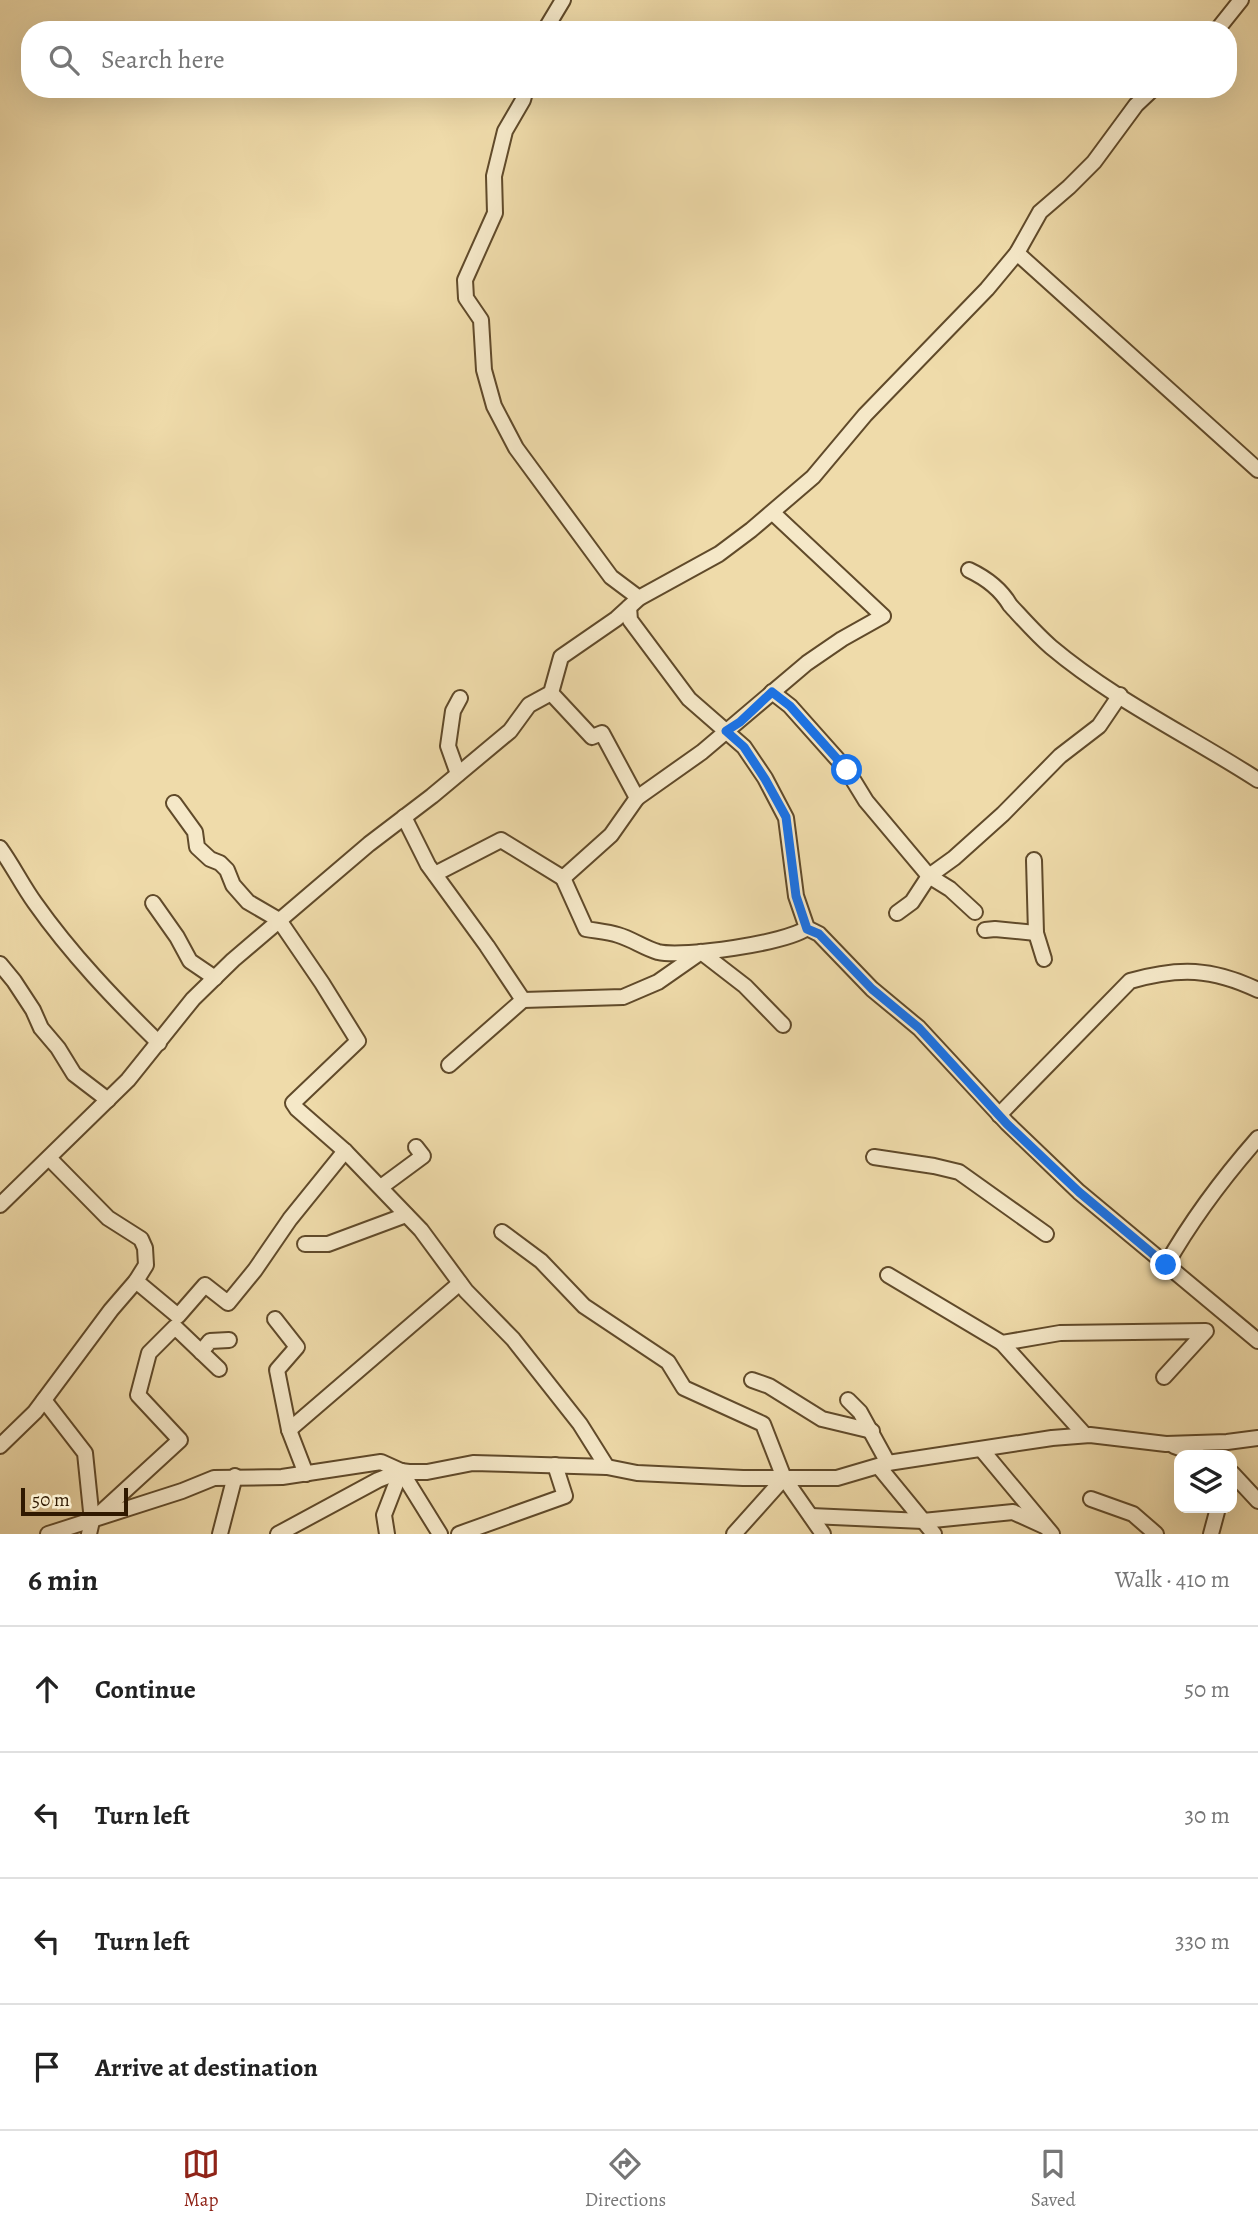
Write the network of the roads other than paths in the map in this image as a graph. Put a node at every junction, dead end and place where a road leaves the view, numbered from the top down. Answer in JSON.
{"nodes":[{"id":1,"x":563,"y":0,"type":"edge"},
{"id":2,"x":1241,"y":0,"type":"edge"},
{"id":3,"x":550,"y":21,"type":"edge"},
{"id":4,"x":1224,"y":21,"type":"edge"},
{"id":5,"x":524,"y":98,"type":"edge"},
{"id":6,"x":1143,"y":98,"type":"edge"},
{"id":7,"x":1017,"y":253,"type":"junction"},
{"id":8,"x":1258,"y":470,"type":"edge"},
{"id":9,"x":773,"y":513,"type":"junction"},
{"id":10,"x":968,"y":570,"type":"dead end"},
{"id":11,"x":634,"y":603,"type":"junction"},
{"id":12,"x":772,"y":692,"type":"junction"},
{"id":13,"x":551,"y":693,"type":"junction"},
{"id":14,"x":1120,"y":695,"type":"junction"},
{"id":15,"x":460,"y":698,"type":"dead end"},
{"id":16,"x":726,"y":731,"type":"junction"},
{"id":17,"x":458,"y":774,"type":"junction"},
{"id":18,"x":1258,"y":780,"type":"edge"},
{"id":19,"x":637,"y":798,"type":"junction"},
{"id":20,"x":174,"y":803,"type":"dead end"},
{"id":21,"x":404,"y":817,"type":"junction"},
{"id":22,"x":0,"y":848,"type":"edge"},
{"id":23,"x":1034,"y":860,"type":"dead end"},
{"id":24,"x":435,"y":874,"type":"junction"},
{"id":25,"x":929,"y":876,"type":"junction"},
{"id":26,"x":563,"y":878,"type":"junction"},
{"id":27,"x":153,"y":903,"type":"dead end"},
{"id":28,"x":975,"y":912,"type":"dead end"},
{"id":29,"x":897,"y":913,"type":"dead end"},
{"id":30,"x":279,"y":920,"type":"junction"},
{"id":31,"x":807,"y":929,"type":"junction"},
{"id":32,"x":985,"y":930,"type":"dead end"},
{"id":33,"x":1036,"y":933,"type":"junction"},
{"id":34,"x":701,"y":952,"type":"junction"},
{"id":35,"x":1044,"y":959,"type":"dead end"},
{"id":36,"x":0,"y":964,"type":"edge"},
{"id":37,"x":215,"y":978,"type":"junction"},
{"id":38,"x":1258,"y":990,"type":"edge"},
{"id":39,"x":523,"y":1000,"type":"junction"},
{"id":40,"x":783,"y":1025,"type":"dead end"},
{"id":41,"x":159,"y":1043,"type":"junction"},
{"id":42,"x":449,"y":1065,"type":"dead end"},
{"id":43,"x":108,"y":1100,"type":"junction"},
{"id":44,"x":999,"y":1115,"type":"junction"},
{"id":45,"x":1258,"y":1138,"type":"edge"},
{"id":46,"x":416,"y":1147,"type":"dead end"},
{"id":47,"x":345,"y":1151,"type":"junction"},
{"id":48,"x":874,"y":1157,"type":"dead end"},
{"id":49,"x":49,"y":1158,"type":"junction"},
{"id":50,"x":381,"y":1187,"type":"junction"},
{"id":51,"x":0,"y":1205,"type":"edge"},
{"id":52,"x":406,"y":1215,"type":"junction"},
{"id":53,"x":502,"y":1232,"type":"dead end"},
{"id":54,"x":1046,"y":1234,"type":"dead end"},
{"id":55,"x":305,"y":1244,"type":"dead end"},
{"id":56,"x":1166,"y":1265,"type":"junction"},
{"id":57,"x":888,"y":1275,"type":"dead end"},
{"id":58,"x":136,"y":1281,"type":"junction"},
{"id":59,"x":460,"y":1283,"type":"junction"},
{"id":60,"x":275,"y":1319,"type":"dead end"},
{"id":61,"x":177,"y":1321,"type":"junction"},
{"id":62,"x":229,"y":1340,"type":"dead end"},
{"id":63,"x":1258,"y":1341,"type":"edge"},
{"id":64,"x":1002,"y":1343,"type":"junction"},
{"id":65,"x":201,"y":1352,"type":"junction"},
{"id":66,"x":219,"y":1369,"type":"dead end"},
{"id":67,"x":1164,"y":1377,"type":"dead end"},
{"id":68,"x":752,"y":1380,"type":"dead end"},
{"id":69,"x":44,"y":1400,"type":"junction"},
{"id":70,"x":848,"y":1400,"type":"dead end"},
{"id":71,"x":289,"y":1430,"type":"junction"},
{"id":72,"x":872,"y":1431,"type":"junction"},
{"id":73,"x":1085,"y":1436,"type":"junction"},
{"id":74,"x":1258,"y":1438,"type":"edge"},
{"id":75,"x":1166,"y":1444,"type":"junction"},
{"id":76,"x":0,"y":1446,"type":"edge"},
{"id":77,"x":982,"y":1450,"type":"junction"},
{"id":78,"x":1184,"y":1450,"type":"edge"},
{"id":79,"x":555,"y":1465,"type":"junction"},
{"id":80,"x":883,"y":1465,"type":"junction"},
{"id":81,"x":607,"y":1467,"type":"junction"},
{"id":82,"x":401,"y":1471,"type":"junction"},
{"id":83,"x":306,"y":1474,"type":"junction"},
{"id":84,"x":236,"y":1476,"type":"junction"},
{"id":85,"x":784,"y":1478,"type":"junction"},
{"id":86,"x":1237,"y":1478,"type":"edge"},
{"id":87,"x":1091,"y":1499,"type":"dead end"},
{"id":88,"x":1258,"y":1501,"type":"edge"},
{"id":89,"x":1217,"y":1513,"type":"edge"},
{"id":90,"x":811,"y":1516,"type":"junction"},
{"id":91,"x":923,"y":1521,"type":"junction"},
{"id":92,"x":90,"y":1527,"type":"edge"},
{"id":93,"x":301,"y":1529,"type":"edge"},
{"id":94,"x":1048,"y":1530,"type":"edge"},
{"id":95,"x":48,"y":1534,"type":"edge"},
{"id":96,"x":220,"y":1534,"type":"edge"},
{"id":97,"x":278,"y":1534,"type":"edge"},
{"id":98,"x":387,"y":1534,"type":"edge"},
{"id":99,"x":440,"y":1534,"type":"edge"},
{"id":100,"x":459,"y":1534,"type":"edge"},
{"id":101,"x":734,"y":1534,"type":"edge"},
{"id":102,"x":823,"y":1534,"type":"edge"},
{"id":103,"x":934,"y":1534,"type":"edge"},
{"id":104,"x":1156,"y":1534,"type":"edge"},
{"id":105,"x":1211,"y":1534,"type":"edge"}],
"edges":[{"from":1,"to":3,"type":"street"},
{"from":2,"to":4,"type":"street"},
{"from":5,"to":11,"type":"street"},
{"from":6,"to":7,"type":"street"},
{"from":7,"to":8,"type":"street"},
{"from":7,"to":9,"type":"street"},
{"from":9,"to":11,"type":"street"},
{"from":9,"to":12,"type":"street"},
{"from":10,"to":14,"type":"street"},
{"from":11,"to":13,"type":"street"},
{"from":11,"to":16,"type":"street"},
{"from":12,"to":16,"type":"street"},
{"from":12,"to":25,"type":"street"},
{"from":13,"to":17,"type":"street"},
{"from":13,"to":19,"type":"street"},
{"from":14,"to":18,"type":"street"},
{"from":14,"to":25,"type":"street"},
{"from":15,"to":17,"type":"street"},
{"from":16,"to":19,"type":"street"},
{"from":16,"to":31,"type":"street"},
{"from":17,"to":21,"type":"street"},
{"from":19,"to":26,"type":"street"},
{"from":20,"to":30,"type":"street"},
{"from":21,"to":24,"type":"street"},
{"from":21,"to":30,"type":"street"},
{"from":22,"to":41,"type":"street"},
{"from":23,"to":33,"type":"street"},
{"from":24,"to":26,"type":"street"},
{"from":24,"to":39,"type":"street"},
{"from":25,"to":28,"type":"street"},
{"from":25,"to":29,"type":"street"},
{"from":26,"to":34,"type":"street"},
{"from":27,"to":37,"type":"street"},
{"from":30,"to":37,"type":"street"},
{"from":30,"to":47,"type":"street"},
{"from":31,"to":34,"type":"street"},
{"from":31,"to":44,"type":"street"},
{"from":32,"to":33,"type":"street"},
{"from":33,"to":35,"type":"street"},
{"from":34,"to":39,"type":"street"},
{"from":34,"to":40,"type":"street"},
{"from":36,"to":43,"type":"street"},
{"from":37,"to":41,"type":"street"},
{"from":38,"to":44,"type":"street"},
{"from":39,"to":42,"type":"street"},
{"from":41,"to":43,"type":"street"},
{"from":43,"to":49,"type":"street"},
{"from":44,"to":56,"type":"street"},
{"from":45,"to":56,"type":"street"},
{"from":46,"to":50,"type":"street"},
{"from":47,"to":50,"type":"street"},
{"from":47,"to":61,"type":"street"},
{"from":48,"to":54,"type":"street"},
{"from":49,"to":51,"type":"street"},
{"from":49,"to":58,"type":"street"},
{"from":50,"to":52,"type":"street"},
{"from":52,"to":55,"type":"street"},
{"from":52,"to":59,"type":"street"},
{"from":53,"to":85,"type":"street"},
{"from":56,"to":63,"type":"street"},
{"from":57,"to":64,"type":"street"},
{"from":58,"to":61,"type":"street"},
{"from":58,"to":69,"type":"street"},
{"from":59,"to":71,"type":"street"},
{"from":59,"to":81,"type":"street"},
{"from":60,"to":71,"type":"street"},
{"from":61,"to":65,"type":"street"},
{"from":61,"to":92,"type":"street"},
{"from":62,"to":65,"type":"street"},
{"from":64,"to":67,"type":"street"},
{"from":64,"to":73,"type":"street"},
{"from":65,"to":66,"type":"street"},
{"from":68,"to":72,"type":"street"},
{"from":69,"to":76,"type":"street"},
{"from":69,"to":92,"type":"street"},
{"from":70,"to":72,"type":"street"},
{"from":71,"to":83,"type":"street"},
{"from":72,"to":80,"type":"street"},
{"from":73,"to":75,"type":"street"},
{"from":73,"to":77,"type":"street"},
{"from":74,"to":75,"type":"street"},
{"from":75,"to":78,"type":"street"},
{"from":77,"to":80,"type":"street"},
{"from":77,"to":94,"type":"street"},
{"from":79,"to":81,"type":"street"},
{"from":79,"to":82,"type":"street"},
{"from":79,"to":100,"type":"street"},
{"from":80,"to":85,"type":"street"},
{"from":80,"to":91,"type":"street"},
{"from":81,"to":85,"type":"street"},
{"from":82,"to":83,"type":"street"},
{"from":82,"to":93,"type":"street"},
{"from":82,"to":98,"type":"street"},
{"from":82,"to":99,"type":"street"},
{"from":83,"to":84,"type":"street"},
{"from":84,"to":92,"type":"street"},
{"from":84,"to":96,"type":"street"},
{"from":85,"to":90,"type":"street"},
{"from":85,"to":101,"type":"street"},
{"from":86,"to":88,"type":"street"},
{"from":87,"to":104,"type":"street"},
{"from":89,"to":105,"type":"street"},
{"from":90,"to":91,"type":"street"},
{"from":90,"to":102,"type":"street"},
{"from":91,"to":94,"type":"street"},
{"from":91,"to":103,"type":"street"},
{"from":92,"to":95,"type":"street"},
{"from":93,"to":97,"type":"street"}]}
